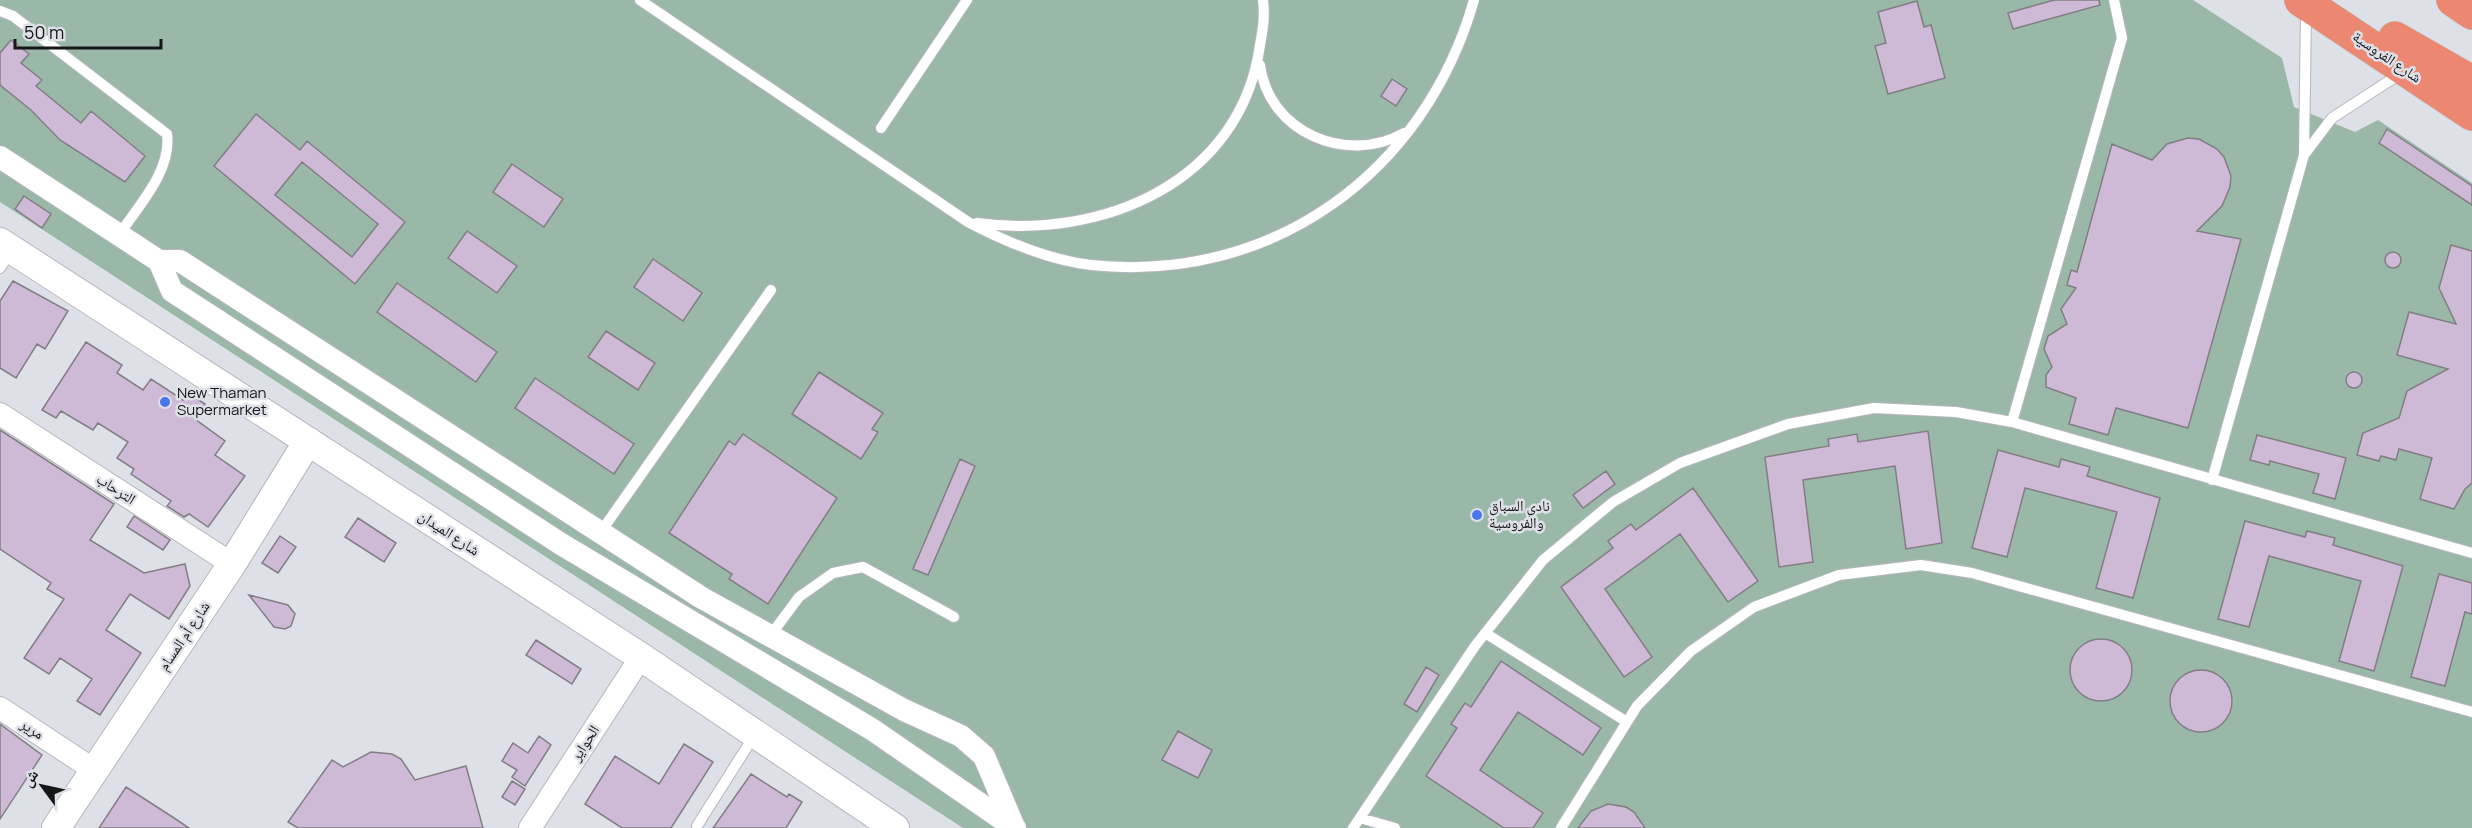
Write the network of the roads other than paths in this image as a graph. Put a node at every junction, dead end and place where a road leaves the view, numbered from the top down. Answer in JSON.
{"nodes":[{"id":1,"x":640,"y":0,"type":"edge"},
{"id":2,"x":967,"y":0,"type":"edge"},
{"id":3,"x":1263,"y":0,"type":"edge"},
{"id":4,"x":1474,"y":0,"type":"edge"},
{"id":5,"x":2114,"y":0,"type":"edge"},
{"id":6,"x":2452,"y":0,"type":"edge"},
{"id":7,"x":2308,"y":1,"type":"edge"},
{"id":8,"x":0,"y":11,"type":"edge"},
{"id":9,"x":2472,"y":13,"type":"edge"},
{"id":10,"x":1260,"y":59,"type":"junction"},
{"id":11,"x":2406,"y":70,"type":"junction"},
{"id":12,"x":2472,"y":82,"type":"edge"},
{"id":13,"x":2472,"y":114,"type":"edge"},
{"id":14,"x":881,"y":128,"type":"dead end"},
{"id":15,"x":1410,"y":130,"type":"junction"},
{"id":16,"x":2304,"y":156,"type":"junction"},
{"id":17,"x":0,"y":157,"type":"edge"},
{"id":18,"x":968,"y":222,"type":"junction"},
{"id":19,"x":119,"y":235,"type":"junction"},
{"id":20,"x":4,"y":253,"type":"edge"},
{"id":21,"x":159,"y":261,"type":"junction"},
{"id":22,"x":771,"y":290,"type":"dead end"},
{"id":23,"x":0,"y":414,"type":"edge"},
{"id":24,"x":2012,"y":422,"type":"junction"},
{"id":25,"x":308,"y":441,"type":"junction"},
{"id":26,"x":2212,"y":480,"type":"junction"},
{"id":27,"x":600,"y":534,"type":"junction"},
{"id":28,"x":2472,"y":553,"type":"edge"},
{"id":29,"x":232,"y":564,"type":"junction"},
{"id":30,"x":954,"y":617,"type":"dead end"},
{"id":31,"x":1485,"y":633,"type":"junction"},
{"id":32,"x":770,"y":636,"type":"junction"},
{"id":33,"x":641,"y":657,"type":"junction"},
{"id":34,"x":0,"y":708,"type":"edge"},
{"id":35,"x":2472,"y":712,"type":"edge"},
{"id":36,"x":1627,"y":722,"type":"junction"},
{"id":37,"x":754,"y":736,"type":"junction"},
{"id":38,"x":94,"y":770,"type":"junction"},
{"id":39,"x":1360,"y":818,"type":"junction"},
{"id":40,"x":697,"y":826,"type":"dead end"},
{"id":41,"x":56,"y":828,"type":"edge"},
{"id":42,"x":530,"y":828,"type":"edge"},
{"id":43,"x":895,"y":828,"type":"edge"},
{"id":44,"x":1015,"y":828,"type":"edge"},
{"id":45,"x":1353,"y":828,"type":"edge"},
{"id":46,"x":1395,"y":828,"type":"edge"},
{"id":47,"x":1561,"y":828,"type":"edge"}],
"edges":[{"from":1,"to":18,"type":"lane"},
{"from":2,"to":14,"type":"lane"},
{"from":3,"to":10,"type":"lane"},
{"from":4,"to":15,"type":"lane"},
{"from":5,"to":24,"type":"lane"},
{"from":6,"to":9,"type":"highway"},
{"from":7,"to":11,"type":"highway","name":"شارع الفروسية"},
{"from":7,"to":12,"type":"highway"},
{"from":7,"to":16,"type":"lane"},
{"from":8,"to":19,"type":"lane"},
{"from":10,"to":15,"type":"lane"},
{"from":10,"to":18,"type":"lane"},
{"from":11,"to":13,"type":"highway","name":"شارع الفروسية"},
{"from":11,"to":16,"type":"lane"},
{"from":15,"to":18,"type":"lane"},
{"from":16,"to":26,"type":"lane"},
{"from":17,"to":19,"type":"street"},
{"from":19,"to":21,"type":"street"},
{"from":20,"to":25,"type":"street","name":"شارع الميدان"},
{"from":21,"to":27,"type":"street"},
{"from":21,"to":44,"type":"street"},
{"from":22,"to":27,"type":"lane"},
{"from":23,"to":29,"type":"street","name":"الترحاب"},
{"from":24,"to":26,"type":"lane"},
{"from":24,"to":31,"type":"lane"},
{"from":25,"to":29,"type":"street","name":"شارع أم المسام"},
{"from":25,"to":33,"type":"street","name":"شارع الميدان"},
{"from":26,"to":28,"type":"lane"},
{"from":27,"to":32,"type":"street"},
{"from":29,"to":38,"type":"street","name":"شارع أم المسام"},
{"from":30,"to":32,"type":"lane"},
{"from":31,"to":36,"type":"lane"},
{"from":31,"to":39,"type":"lane"},
{"from":32,"to":44,"type":"street"},
{"from":33,"to":37,"type":"street","name":"شارع الميدان"},
{"from":33,"to":42,"type":"street","name":"الحواير"},
{"from":34,"to":38,"type":"street","name":"مرير"},
{"from":35,"to":36,"type":"lane"},
{"from":36,"to":47,"type":"lane"},
{"from":37,"to":40,"type":"lane"},
{"from":37,"to":43,"type":"street","name":"شارع الميدان"},
{"from":38,"to":41,"type":"street","name":"شارع أم المسام"},
{"from":39,"to":45,"type":"lane"},
{"from":39,"to":46,"type":"lane"}]}
